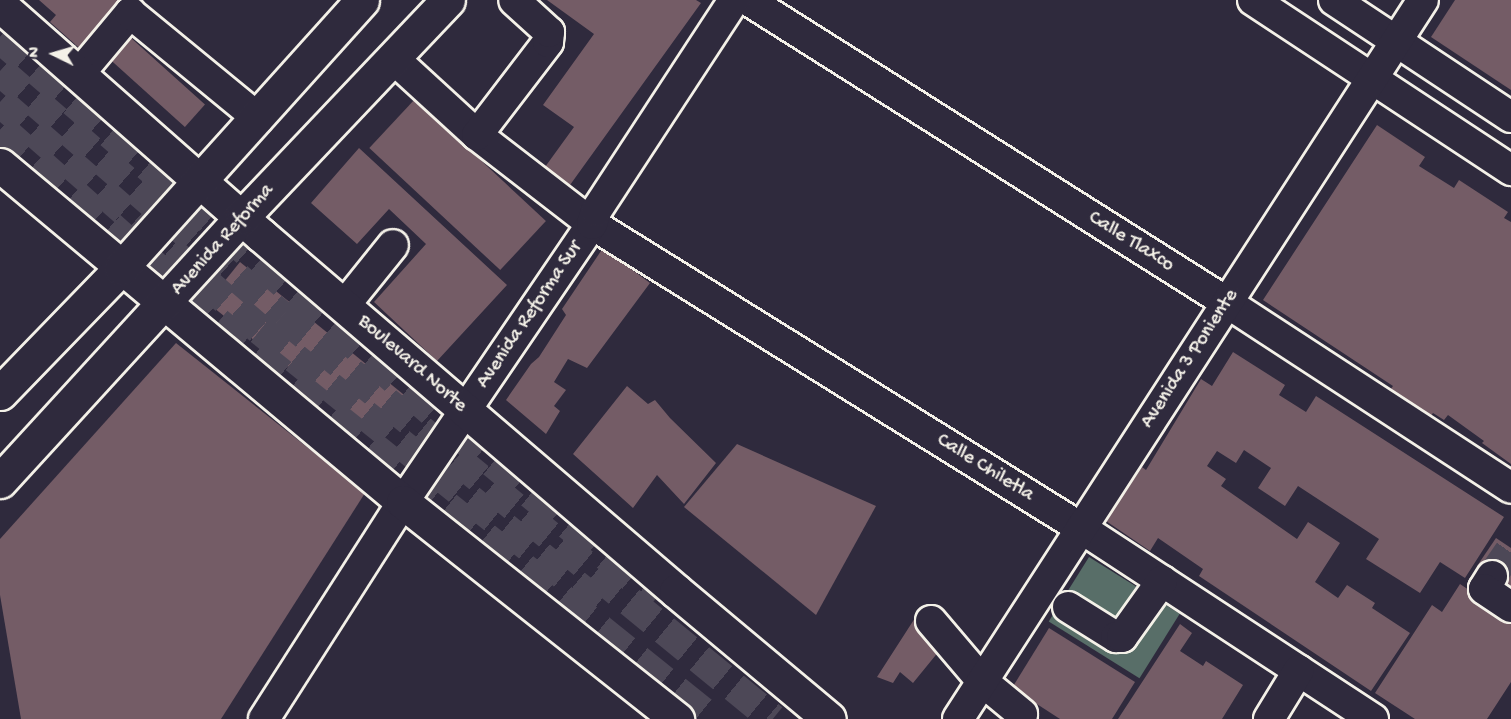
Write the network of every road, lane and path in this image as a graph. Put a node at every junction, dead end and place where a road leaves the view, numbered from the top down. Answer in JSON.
{"nodes":[{"id":1,"x":362,"y":0,"type":"edge"},
{"id":2,"x":448,"y":0,"type":"edge"},
{"id":3,"x":514,"y":0,"type":"edge"},
{"id":4,"x":734,"y":0,"type":"edge"},
{"id":5,"x":748,"y":0,"type":"edge"},
{"id":6,"x":1253,"y":0,"type":"edge"},
{"id":7,"x":1334,"y":0,"type":"edge"},
{"id":8,"x":1423,"y":0,"type":"edge"},
{"id":9,"x":0,"y":5,"type":"edge"},
{"id":10,"x":1397,"y":42,"type":"junction"},
{"id":11,"x":394,"y":60,"type":"junction"},
{"id":12,"x":79,"y":74,"type":"junction"},
{"id":13,"x":1373,"y":79,"type":"junction"},
{"id":14,"x":1511,"y":117,"type":"edge"},
{"id":15,"x":258,"y":118,"type":"junction"},
{"id":16,"x":477,"y":135,"type":"junction"},
{"id":17,"x":0,"y":165,"type":"edge"},
{"id":18,"x":1511,"y":170,"type":"edge"},
{"id":19,"x":200,"y":180,"type":"junction"},
{"id":20,"x":242,"y":217,"type":"junction"},
{"id":21,"x":592,"y":224,"type":"junction"},
{"id":22,"x":393,"y":245,"type":"dead end"},
{"id":23,"x":121,"y":268,"type":"junction"},
{"id":24,"x":1226,"y":302,"type":"junction"},
{"id":25,"x":165,"y":304,"type":"junction"},
{"id":26,"x":344,"y":306,"type":"junction"},
{"id":27,"x":0,"y":393,"type":"edge"},
{"id":28,"x":465,"y":410,"type":"junction"},
{"id":29,"x":0,"y":482,"type":"edge"},
{"id":30,"x":1511,"y":488,"type":"edge"},
{"id":31,"x":403,"y":502,"type":"junction"},
{"id":32,"x":1081,"y":528,"type":"junction"},
{"id":33,"x":1492,"y":576,"type":"dead end"},
{"id":34,"x":1162,"y":581,"type":"junction"},
{"id":35,"x":1068,"y":607,"type":"dead end"},
{"id":36,"x":1511,"y":607,"type":"edge"},
{"id":37,"x":931,"y":621,"type":"dead end"},
{"id":38,"x":1299,"y":670,"type":"junction"},
{"id":39,"x":982,"y":681,"type":"junction"},
{"id":40,"x":1022,"y":714,"type":"dead end"},
{"id":41,"x":264,"y":719,"type":"edge"},
{"id":42,"x":677,"y":719,"type":"edge"},
{"id":43,"x":829,"y":719,"type":"edge"},
{"id":44,"x":958,"y":719,"type":"edge"},
{"id":45,"x":1269,"y":719,"type":"edge"},
{"id":46,"x":1373,"y":719,"type":"edge"}],
"edges":[{"from":1,"to":15,"type":"main road"},
{"from":2,"to":11,"type":"main road","name":"Avenida Reforma"},
{"from":3,"to":16,"type":"street"},
{"from":4,"to":21,"type":"street","name":"Avenida Reforma Sur"},
{"from":5,"to":24,"type":"street","name":"Calle Tlaxco"},
{"from":6,"to":13,"type":"street"},
{"from":7,"to":10,"type":"street"},
{"from":8,"to":10,"type":"street","name":"Avenida 3 Poniente"},
{"from":9,"to":12,"type":"main road","name":"Boulevard Norte"},
{"from":10,"to":13,"type":"street","name":"Avenida 3 Poniente"},
{"from":10,"to":14,"type":"street"},
{"from":11,"to":16,"type":"street","name":"Calle Chiletla"},
{"from":11,"to":20,"type":"main road","name":"Avenida Reforma"},
{"from":12,"to":15,"type":"street"},
{"from":12,"to":19,"type":"main road","name":"Boulevard Norte"},
{"from":13,"to":18,"type":"street"},
{"from":13,"to":24,"type":"street","name":"Avenida 3 Poniente"},
{"from":15,"to":19,"type":"main road"},
{"from":16,"to":21,"type":"street","name":"Calle Chiletla"},
{"from":17,"to":23,"type":"main road"},
{"from":19,"to":20,"type":"main road","name":"Boulevard Norte"},
{"from":19,"to":23,"type":"main road"},
{"from":20,"to":25,"type":"main road","name":"Avenida Reforma"},
{"from":20,"to":26,"type":"main road","name":"Boulevard Norte"},
{"from":21,"to":28,"type":"street","name":"Avenida Reforma Sur"},
{"from":21,"to":32,"type":"street","name":"Calle Chiletla"},
{"from":22,"to":26,"type":"street"},
{"from":23,"to":25,"type":"main road"},
{"from":23,"to":27,"type":"main road"},
{"from":24,"to":30,"type":"street","name":"Calle Tlaxco"},
{"from":24,"to":32,"type":"street","name":"Avenida 3 Poniente"},
{"from":25,"to":29,"type":"main road","name":"Avenida Reforma"},
{"from":25,"to":31,"type":"main road"},
{"from":26,"to":28,"type":"main road","name":"Boulevard Norte"},
{"from":28,"to":31,"type":"street","name":"Avenida Reforma Sur"},
{"from":28,"to":43,"type":"main road","name":"Boulevard Norte"},
{"from":31,"to":41,"type":"street","name":"Avenida Reforma Sur"},
{"from":31,"to":42,"type":"main road"},
{"from":32,"to":34,"type":"street","name":"Calle Chiletla"},
{"from":32,"to":39,"type":"street","name":"Avenida 3 Poniente"},
{"from":33,"to":36,"type":"street"},
{"from":34,"to":35,"type":"street"},
{"from":34,"to":38,"type":"street","name":"Calle Chiletla"},
{"from":37,"to":39,"type":"street"},
{"from":38,"to":45,"type":"street"},
{"from":38,"to":46,"type":"street","name":"Calle Chiletla"},
{"from":39,"to":40,"type":"street"},
{"from":39,"to":44,"type":"street","name":"Avenida 3 Poniente"}]}
